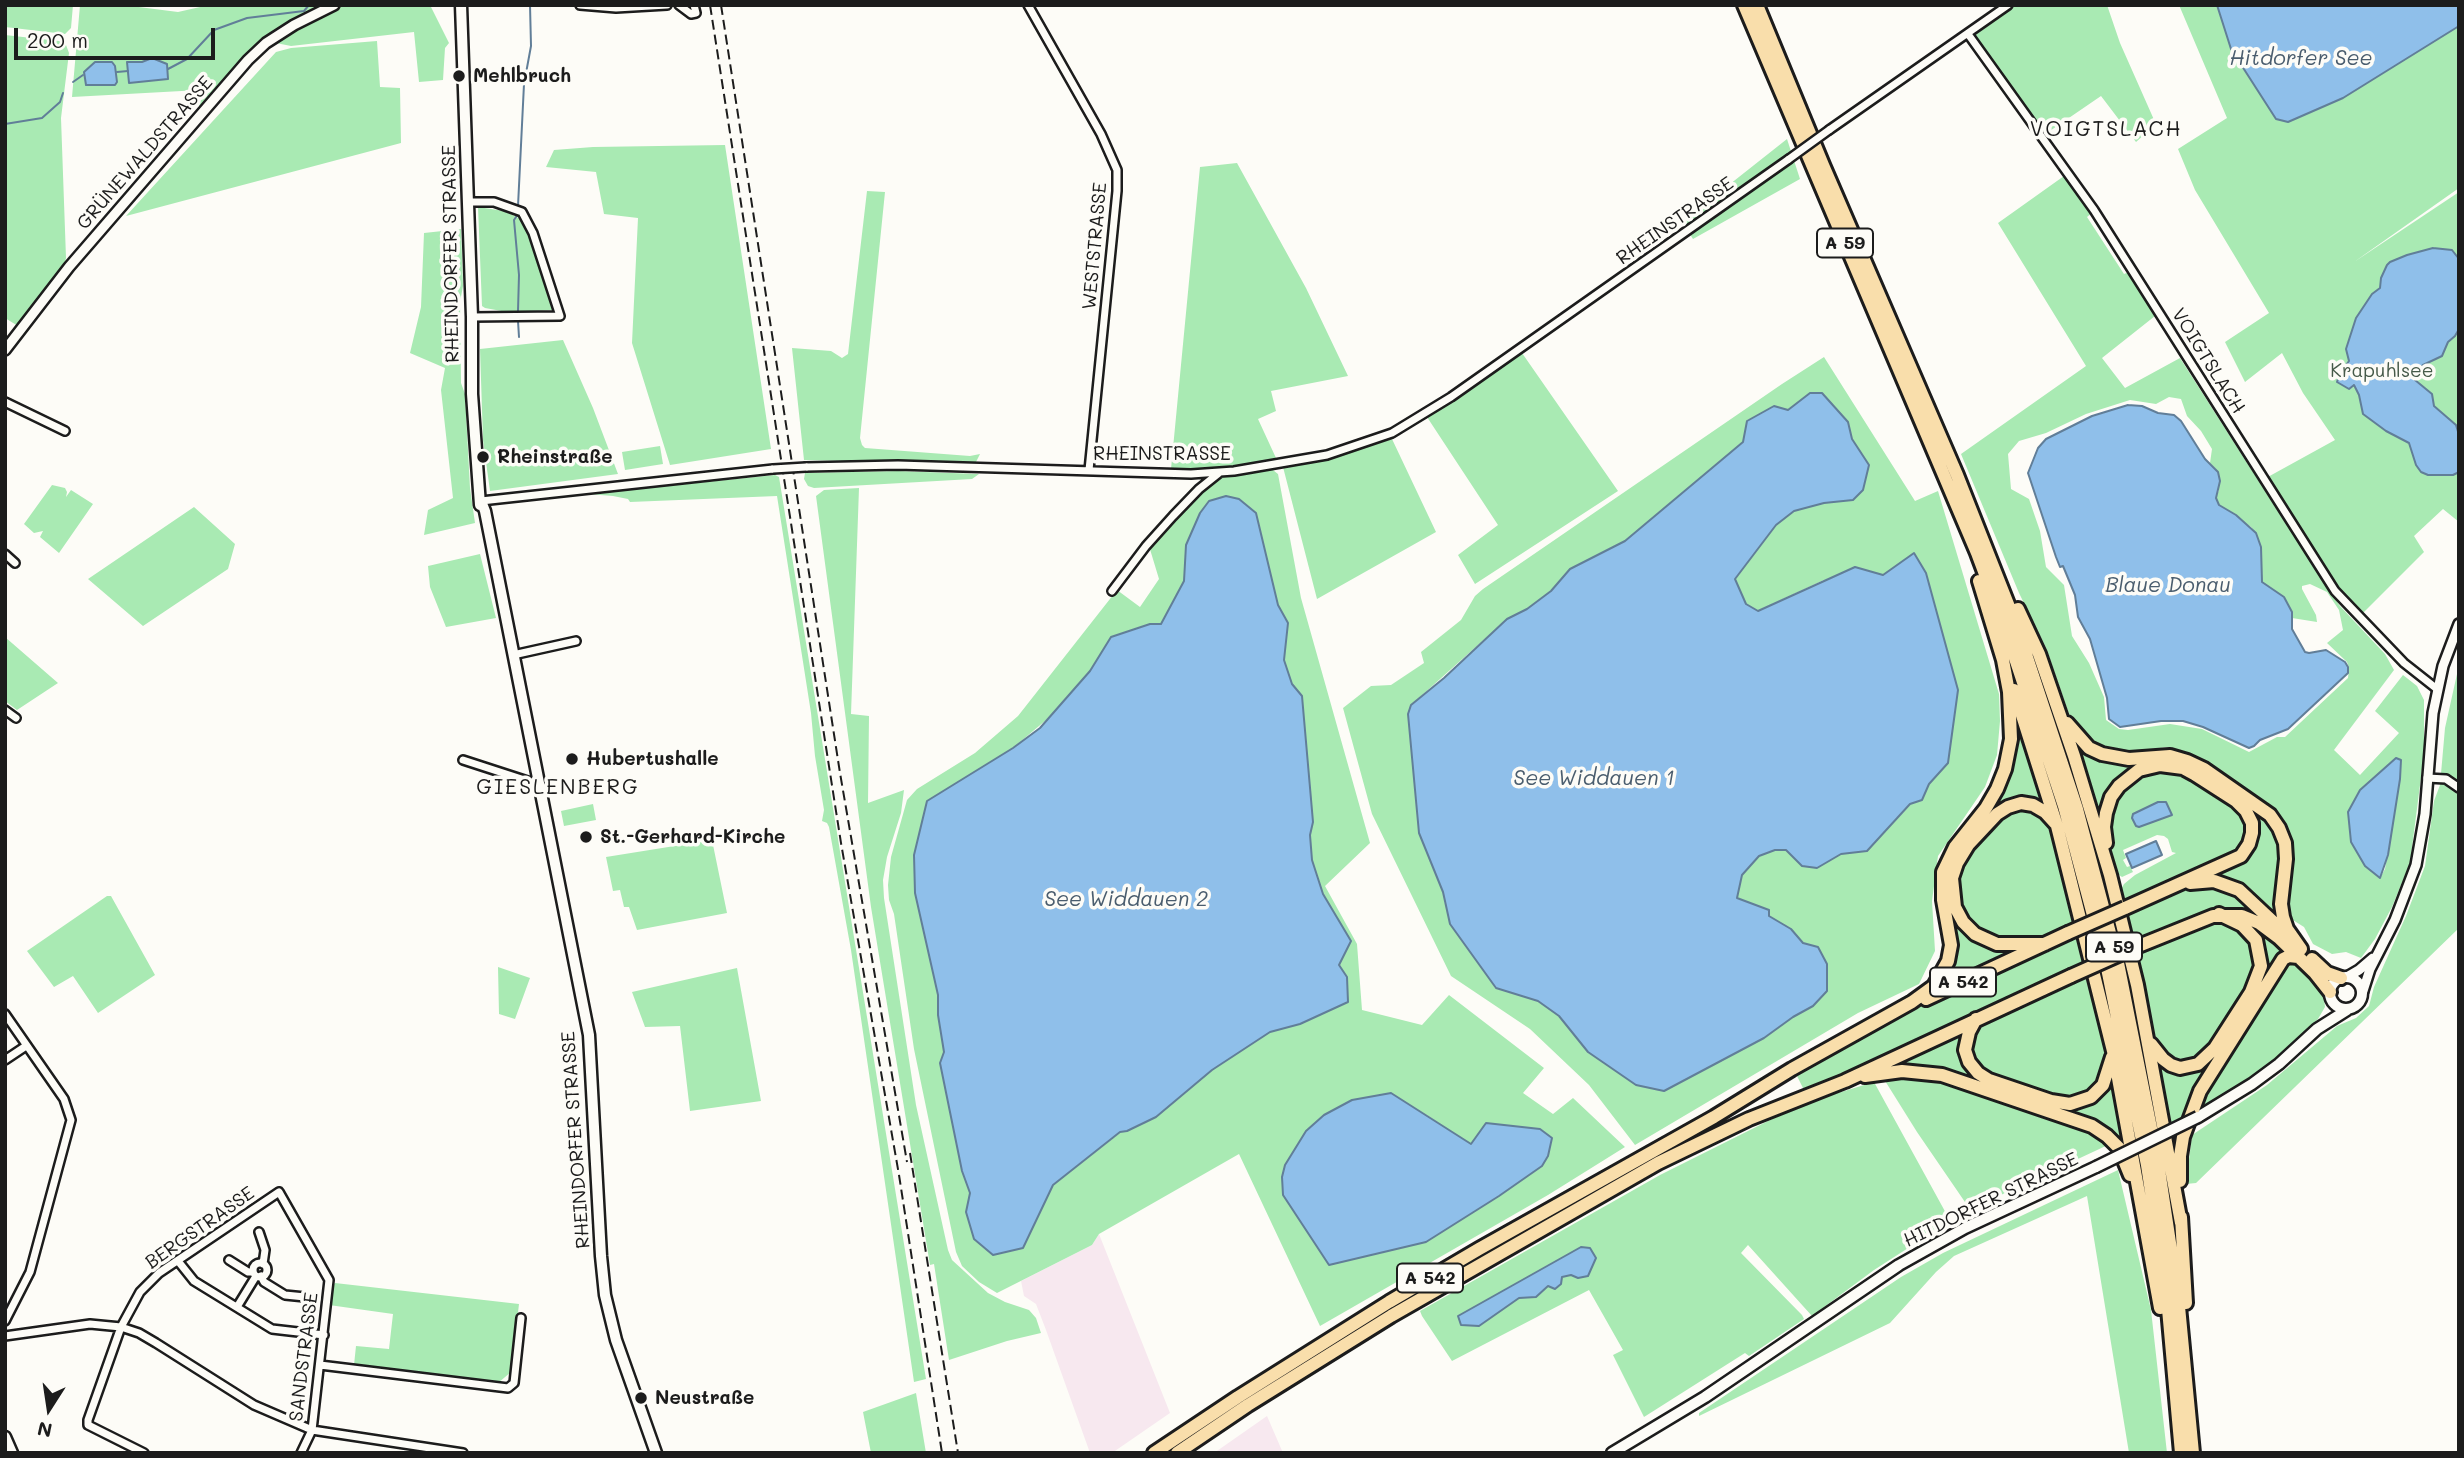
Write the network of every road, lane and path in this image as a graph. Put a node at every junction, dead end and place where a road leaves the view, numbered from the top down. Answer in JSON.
{"nodes":[{"id":1,"x":334,"y":5,"type":"edge"},
{"id":2,"x":461,"y":5,"type":"edge"},
{"id":3,"x":580,"y":5,"type":"edge"},
{"id":4,"x":667,"y":5,"type":"edge"},
{"id":5,"x":679,"y":5,"type":"edge"},
{"id":6,"x":694,"y":5,"type":"edge"},
{"id":7,"x":1028,"y":5,"type":"edge"},
{"id":8,"x":1744,"y":5,"type":"edge"},
{"id":9,"x":1757,"y":5,"type":"edge"},
{"id":10,"x":2008,"y":5,"type":"edge"},
{"id":11,"x":621,"y":7,"type":"edge"},
{"id":12,"x":1968,"y":34,"type":"junction"},
{"id":13,"x":468,"y":202,"type":"junction"},
{"id":14,"x":472,"y":317,"type":"junction"},
{"id":15,"x":5,"y":350,"type":"edge"},
{"id":16,"x":5,"y":402,"type":"edge"},
{"id":17,"x":65,"y":431,"type":"dead end"},
{"id":18,"x":1089,"y":470,"type":"junction"},
{"id":19,"x":1220,"y":473,"type":"junction"},
{"id":20,"x":1191,"y":474,"type":"junction"},
{"id":21,"x":1952,"y":478,"type":"junction"},
{"id":22,"x":1199,"y":489,"type":"junction"},
{"id":23,"x":481,"y":501,"type":"junction"},
{"id":24,"x":5,"y":554,"type":"edge"},
{"id":25,"x":15,"y":563,"type":"dead end"},
{"id":26,"x":1112,"y":591,"type":"dead end"},
{"id":27,"x":2459,"y":624,"type":"edge"},
{"id":28,"x":576,"y":640,"type":"dead end"},
{"id":29,"x":513,"y":655,"type":"junction"},
{"id":30,"x":2003,"y":660,"type":"junction"},
{"id":31,"x":2437,"y":689,"type":"junction"},
{"id":32,"x":5,"y":710,"type":"edge"},
{"id":33,"x":2059,"y":713,"type":"junction"},
{"id":34,"x":16,"y":718,"type":"dead end"},
{"id":35,"x":463,"y":760,"type":"dead end"},
{"id":36,"x":2427,"y":778,"type":"junction"},
{"id":37,"x":540,"y":785,"type":"junction"},
{"id":38,"x":2459,"y":788,"type":"edge"},
{"id":39,"x":2057,"y":826,"type":"junction"},
{"id":40,"x":2110,"y":875,"type":"junction"},
{"id":41,"x":2180,"y":884,"type":"junction"},
{"id":42,"x":2219,"y":915,"type":"junction"},
{"id":43,"x":2045,"y":944,"type":"junction"},
{"id":44,"x":2300,"y":953,"type":"junction"},
{"id":45,"x":2377,"y":954,"type":"junction"},
{"id":46,"x":2344,"y":977,"type":"junction"},
{"id":47,"x":2363,"y":991,"type":"junction"},
{"id":48,"x":2330,"y":996,"type":"junction"},
{"id":49,"x":2347,"y":1010,"type":"junction"},
{"id":50,"x":5,"y":1014,"type":"edge"},
{"id":51,"x":1881,"y":1019,"type":"junction"},
{"id":52,"x":1976,"y":1019,"type":"junction"},
{"id":53,"x":2317,"y":1030,"type":"junction"},
{"id":54,"x":2147,"y":1037,"type":"junction"},
{"id":55,"x":26,"y":1046,"type":"junction"},
{"id":56,"x":2113,"y":1051,"type":"junction"},
{"id":57,"x":5,"y":1060,"type":"edge"},
{"id":58,"x":1844,"y":1081,"type":"junction"},
{"id":59,"x":279,"y":1192,"type":"joint"},
{"id":60,"x":2141,"y":1214,"type":"junction"},
{"id":61,"x":2181,"y":1223,"type":"junction"},
{"id":62,"x":259,"y":1232,"type":"dead end"},
{"id":63,"x":229,"y":1260,"type":"dead end"},
{"id":64,"x":178,"y":1261,"type":"junction"},
{"id":65,"x":257,"y":1275,"type":"junction"},
{"id":66,"x":305,"y":1297,"type":"dead end"},
{"id":67,"x":237,"y":1307,"type":"junction"},
{"id":68,"x":521,"y":1318,"type":"dead end"},
{"id":69,"x":5,"y":1321,"type":"edge"},
{"id":70,"x":121,"y":1328,"type":"junction"},
{"id":71,"x":324,"y":1335,"type":"junction"},
{"id":72,"x":5,"y":1336,"type":"edge"},
{"id":73,"x":320,"y":1365,"type":"junction"},
{"id":74,"x":2175,"y":1378,"type":"junction"},
{"id":75,"x":312,"y":1430,"type":"junction"},
{"id":76,"x":5,"y":1437,"type":"edge"},
{"id":77,"x":2192,"y":1438,"type":"junction"},
{"id":78,"x":12,"y":1453,"type":"edge"},
{"id":79,"x":144,"y":1453,"type":"edge"},
{"id":80,"x":301,"y":1453,"type":"edge"},
{"id":81,"x":463,"y":1453,"type":"edge"},
{"id":82,"x":656,"y":1453,"type":"edge"},
{"id":83,"x":1154,"y":1453,"type":"edge"},
{"id":84,"x":1178,"y":1453,"type":"edge"},
{"id":85,"x":1612,"y":1453,"type":"edge"},
{"id":86,"x":2181,"y":1453,"type":"edge"},
{"id":87,"x":2193,"y":1453,"type":"edge"}],
"edges":[{"from":1,"to":15,"type":"street","name":"GRÜNEWALDSTRASSE"},
{"from":2,"to":13,"type":"main road","name":"RHEINDORFER STRASSE"},
{"from":3,"to":11,"type":"street"},
{"from":4,"to":11,"type":"street"},
{"from":5,"to":6,"type":"street"},
{"from":7,"to":18,"type":"street","name":"WESTSTRASSE"},
{"from":8,"to":21,"type":"highway","number":"A 59"},
{"from":9,"to":21,"type":"highway","number":"A 59"},
{"from":10,"to":12,"type":"street","name":"RHEINSTRASSE"},
{"from":12,"to":19,"type":"street","name":"RHEINSTRASSE","bridge":true},
{"from":12,"to":31,"type":"street","name":"VOIGTSLACH"},
{"from":13,"to":14,"type":"main road","name":"RHEINDORFER STRASSE"},
{"from":13,"to":14,"type":"street"},
{"from":14,"to":23,"type":"main road","name":"RHEINDORFER STRASSE"},
{"from":16,"to":17,"type":"street"},
{"from":18,"to":20,"type":"street","name":"RHEINSTRASSE"},
{"from":18,"to":23,"type":"street","name":"RHEINSTRASSE","bridge":true},
{"from":19,"to":20,"type":"street","name":"RHEINSTRASSE"},
{"from":19,"to":22,"type":"street"},
{"from":20,"to":22,"type":"street"},
{"from":21,"to":30,"type":"highway"},
{"from":21,"to":33,"type":"highway"},
{"from":21,"to":74,"type":"highway","number":"A 59"},
{"from":21,"to":77,"type":"highway","number":"A 59"},
{"from":22,"to":26,"type":"street"},
{"from":23,"to":29,"type":"main road","name":"RHEINDORFER STRASSE"},
{"from":24,"to":25,"type":"street"},
{"from":27,"to":31,"type":"street"},
{"from":28,"to":29,"type":"street"},
{"from":29,"to":37,"type":"main road","name":"RHEINDORFER STRASSE"},
{"from":30,"to":39,"type":"highway"},
{"from":30,"to":51,"type":"highway"},
{"from":31,"to":36,"type":"street"},
{"from":32,"to":34,"type":"street"},
{"from":33,"to":40,"type":"highway"},
{"from":33,"to":44,"type":"highway"},
{"from":35,"to":37,"type":"street"},
{"from":36,"to":38,"type":"street"},
{"from":36,"to":45,"type":"street"},
{"from":37,"to":82,"type":"main road","name":"RHEINDORFER STRASSE"},
{"from":39,"to":43,"type":"highway"},
{"from":39,"to":56,"type":"highway"},
{"from":40,"to":41,"type":"highway"},
{"from":40,"to":54,"type":"highway"},
{"from":41,"to":43,"type":"highway","number":"A 542","bridge":true},
{"from":41,"to":44,"type":"highway","number":"A 542"},
{"from":42,"to":44,"type":"highway","number":"A 542"},
{"from":42,"to":52,"type":"highway","number":"A 542","bridge":true},
{"from":42,"to":54,"type":"highway"},
{"from":43,"to":51,"type":"highway","number":"A 542"},
{"from":44,"to":46,"type":"highway","number":"A 542"},
{"from":44,"to":48,"type":"highway","number":"A 542"},
{"from":44,"to":61,"type":"highway"},
{"from":45,"to":46,"type":"street"},
{"from":45,"to":47,"type":"street"},
{"from":46,"to":47,"type":"main road"},
{"from":46,"to":48,"type":"main road"},
{"from":47,"to":49,"type":"main road"},
{"from":48,"to":49,"type":"main road"},
{"from":48,"to":53,"type":"main road","name":"HITDORFER STRASSE"},
{"from":49,"to":53,"type":"main road","name":"HITDORFER STRASSE"},
{"from":50,"to":55,"type":"street"},
{"from":51,"to":83,"type":"highway","number":"A 542"},
{"from":52,"to":56,"type":"highway"},
{"from":52,"to":58,"type":"highway","number":"A 542"},
{"from":53,"to":85,"type":"main road","name":"HITDORFER STRASSE","bridge":true},
{"from":54,"to":61,"type":"highway"},
{"from":55,"to":57,"type":"street"},
{"from":55,"to":69,"type":"street"},
{"from":56,"to":60,"type":"highway"},
{"from":58,"to":60,"type":"highway"},
{"from":58,"to":84,"type":"highway","number":"A 542"},
{"from":59,"to":64,"type":"street","name":"BERGSTRASSE"},
{"from":59,"to":71,"type":"street","name":"SANDSTRASSE"},
{"from":60,"to":74,"type":"highway"},
{"from":61,"to":77,"type":"highway"},
{"from":62,"to":65,"type":"street"},
{"from":63,"to":65,"type":"street"},
{"from":64,"to":67,"type":"street"},
{"from":64,"to":70,"type":"street","name":"BERGSTRASSE"},
{"from":65,"to":66,"type":"street"},
{"from":65,"to":67,"type":"street"},
{"from":67,"to":71,"type":"street"},
{"from":68,"to":73,"type":"street"},
{"from":70,"to":72,"type":"street"},
{"from":70,"to":75,"type":"street"},
{"from":70,"to":79,"type":"street","name":"BERGSTRASSE"},
{"from":71,"to":73,"type":"street","name":"SANDSTRASSE"},
{"from":73,"to":75,"type":"street","name":"SANDSTRASSE"},
{"from":74,"to":86,"type":"highway","number":"A 59"},
{"from":75,"to":80,"type":"street","name":"SANDSTRASSE"},
{"from":75,"to":81,"type":"street"},
{"from":76,"to":78,"type":"main road"},
{"from":77,"to":87,"type":"highway","number":"A 59"}]}
